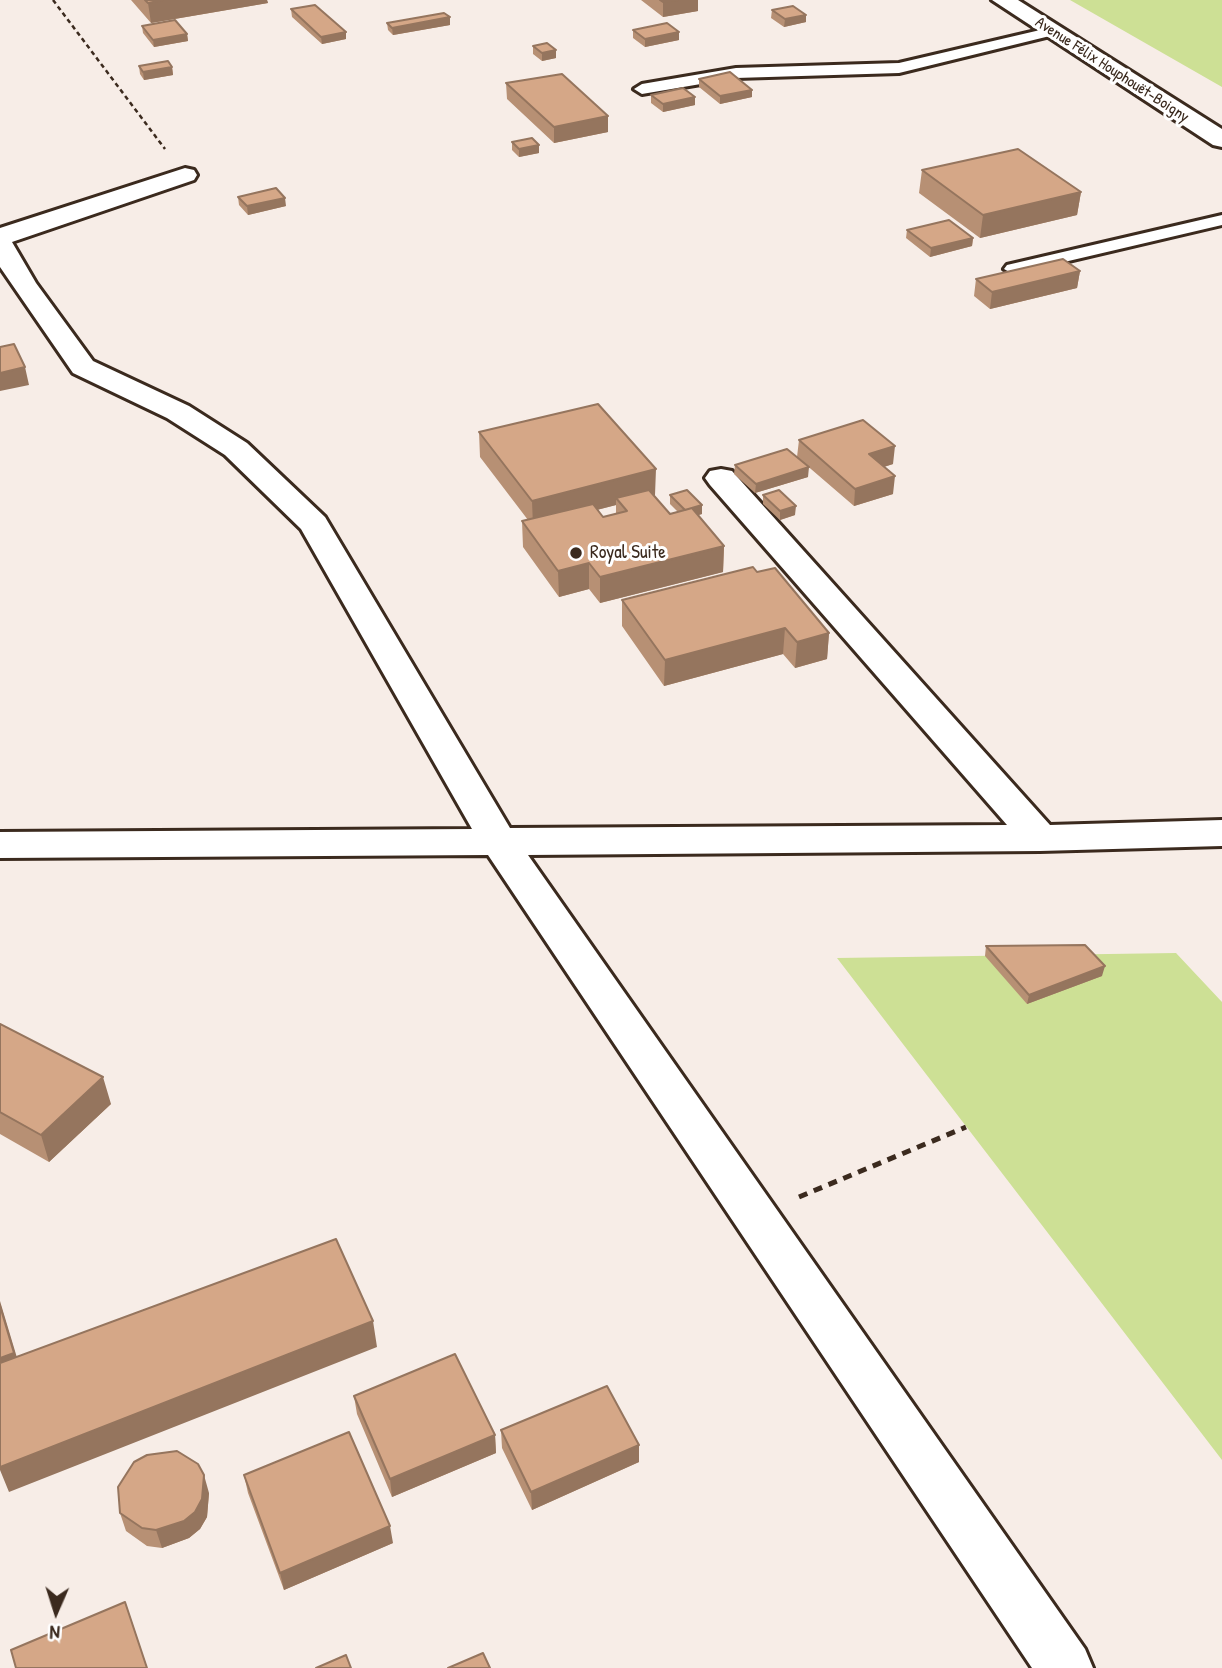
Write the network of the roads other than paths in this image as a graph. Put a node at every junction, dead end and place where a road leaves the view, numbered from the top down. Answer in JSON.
{"nodes":[{"id":1,"x":1003,"y":0,"type":"edge"},
{"id":2,"x":1053,"y":31,"type":"junction"},
{"id":3,"x":642,"y":89,"type":"dead end"},
{"id":4,"x":1222,"y":140,"type":"edge"},
{"id":5,"x":185,"y":175,"type":"road end"},
{"id":6,"x":1222,"y":220,"type":"edge"},
{"id":7,"x":0,"y":237,"type":"edge"},
{"id":8,"x":0,"y":243,"type":"edge"},
{"id":9,"x":1013,"y":269,"type":"edge"},
{"id":10,"x":721,"y":478,"type":"dead end"},
{"id":11,"x":1222,"y":833,"type":"edge"},
{"id":12,"x":1040,"y":838,"type":"junction"},
{"id":13,"x":499,"y":842,"type":"junction"},
{"id":14,"x":0,"y":845,"type":"edge"},
{"id":15,"x":1065,"y":1668,"type":"edge"}],
"edges":[{"from":1,"to":2,"type":"main road","name":"Avenue Félix Houphouët-Boigny"},
{"from":2,"to":3,"type":"lane"},
{"from":2,"to":4,"type":"main road","name":"Avenue Félix Houphouët-Boigny"},
{"from":5,"to":7,"type":"main road"},
{"from":6,"to":9,"type":"lane"},
{"from":8,"to":13,"type":"main road"},
{"from":10,"to":12,"type":"main road"},
{"from":11,"to":12,"type":"main road"},
{"from":12,"to":13,"type":"main road"},
{"from":13,"to":14,"type":"main road"},
{"from":13,"to":15,"type":"main road"}]}
